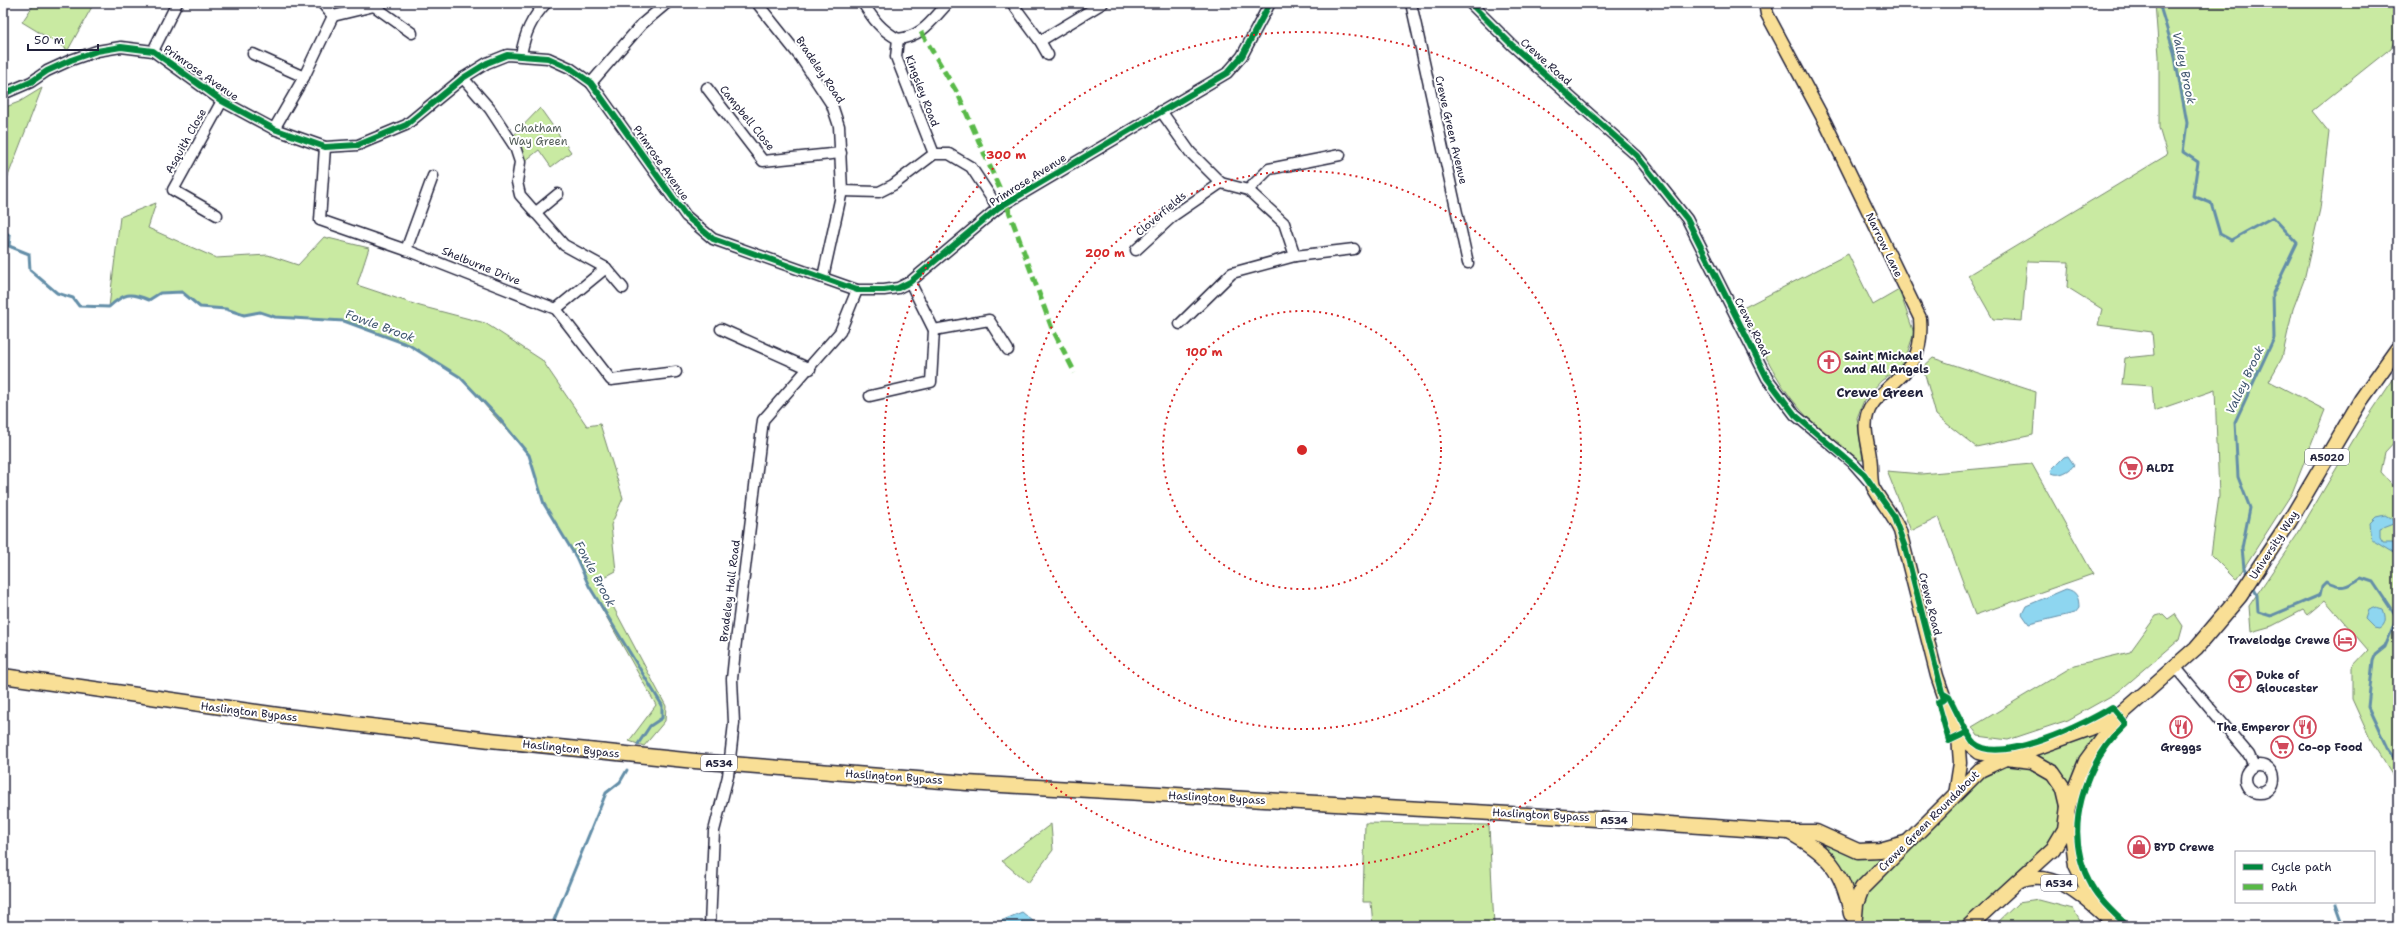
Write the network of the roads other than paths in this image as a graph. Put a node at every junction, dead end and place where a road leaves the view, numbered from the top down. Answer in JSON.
{"nodes":[{"id":1,"x":177,"y":3,"type":"edge"},
{"id":2,"x":322,"y":3,"type":"edge"},
{"id":3,"x":546,"y":3,"type":"edge"},
{"id":4,"x":667,"y":3,"type":"edge"},
{"id":5,"x":757,"y":3,"type":"edge"},
{"id":6,"x":863,"y":3,"type":"edge"},
{"id":7,"x":948,"y":3,"type":"edge"},
{"id":8,"x":1012,"y":3,"type":"edge"},
{"id":9,"x":1103,"y":3,"type":"edge"},
{"id":10,"x":1270,"y":3,"type":"edge"},
{"id":11,"x":1411,"y":3,"type":"edge"},
{"id":12,"x":1470,"y":3,"type":"edge"},
{"id":13,"x":1765,"y":3,"type":"edge"},
{"id":14,"x":333,"y":16,"type":"junction"},
{"id":15,"x":412,"y":34,"type":"dead end"},
{"id":16,"x":898,"y":39,"type":"junction"},
{"id":17,"x":1040,"y":41,"type":"junction"},
{"id":18,"x":153,"y":51,"type":"junction"},
{"id":19,"x":253,"y":54,"type":"dead end"},
{"id":20,"x":521,"y":54,"type":"junction"},
{"id":21,"x":1048,"y":55,"type":"dead end"},
{"id":22,"x":304,"y":77,"type":"junction"},
{"id":23,"x":463,"y":78,"type":"junction"},
{"id":24,"x":591,"y":83,"type":"junction"},
{"id":25,"x":707,"y":88,"type":"dead end"},
{"id":26,"x":3,"y":94,"type":"edge"},
{"id":27,"x":222,"y":101,"type":"junction"},
{"id":28,"x":1162,"y":111,"type":"junction"},
{"id":29,"x":274,"y":130,"type":"junction"},
{"id":30,"x":324,"y":147,"type":"junction"},
{"id":31,"x":841,"y":153,"type":"junction"},
{"id":32,"x":934,"y":154,"type":"junction"},
{"id":33,"x":1340,"y":155,"type":"dead end"},
{"id":34,"x":433,"y":176,"type":"dead end"},
{"id":35,"x":1221,"y":183,"type":"junction"},
{"id":36,"x":1248,"y":190,"type":"junction"},
{"id":37,"x":842,"y":191,"type":"junction"},
{"id":38,"x":558,"y":194,"type":"dead end"},
{"id":39,"x":998,"y":208,"type":"junction"},
{"id":40,"x":535,"y":213,"type":"junction"},
{"id":41,"x":217,"y":215,"type":"dead end"},
{"id":42,"x":1354,"y":249,"type":"dead end"},
{"id":43,"x":406,"y":250,"type":"junction"},
{"id":44,"x":1136,"y":250,"type":"dead end"},
{"id":45,"x":1295,"y":256,"type":"junction"},
{"id":46,"x":1468,"y":263,"type":"dead end"},
{"id":47,"x":606,"y":268,"type":"junction"},
{"id":48,"x":822,"y":277,"type":"junction"},
{"id":49,"x":910,"y":282,"type":"junction"},
{"id":50,"x":623,"y":288,"type":"dead end"},
{"id":51,"x":857,"y":290,"type":"junction"},
{"id":52,"x":556,"y":309,"type":"junction"},
{"id":53,"x":1180,"y":324,"type":"dead end"},
{"id":54,"x":721,"y":329,"type":"dead end"},
{"id":55,"x":934,"y":330,"type":"junction"},
{"id":56,"x":2398,"y":348,"type":"edge"},
{"id":57,"x":1008,"y":350,"type":"dead end"},
{"id":58,"x":810,"y":369,"type":"junction"},
{"id":59,"x":676,"y":372,"type":"dead end"},
{"id":60,"x":870,"y":396,"type":"dead end"},
{"id":61,"x":1873,"y":486,"type":"junction"},
{"id":62,"x":2176,"y":668,"type":"junction"},
{"id":63,"x":3,"y":676,"type":"edge"},
{"id":64,"x":2119,"y":716,"type":"junction"},
{"id":65,"x":1958,"y":736,"type":"junction"},
{"id":66,"x":2003,"y":759,"type":"junction"},
{"id":67,"x":2254,"y":766,"type":"dead end"},
{"id":68,"x":1955,"y":795,"type":"junction"},
{"id":69,"x":2068,"y":810,"type":"junction"},
{"id":70,"x":1788,"y":832,"type":"junction"},
{"id":71,"x":1905,"y":843,"type":"junction"},
{"id":72,"x":2015,"y":883,"type":"junction"},
{"id":73,"x":2098,"y":910,"type":"junction"},
{"id":74,"x":710,"y":926,"type":"edge"},
{"id":75,"x":1854,"y":926,"type":"edge"},
{"id":76,"x":1969,"y":926,"type":"edge"},
{"id":77,"x":2115,"y":926,"type":"edge"}],
"edges":[{"from":1,"to":18,"type":"street"},
{"from":2,"to":14,"type":"street"},
{"from":3,"to":20,"type":"street"},
{"from":4,"to":24,"type":"street"},
{"from":5,"to":31,"type":"street","name":"Bradeley Road"},
{"from":6,"to":16,"type":"street"},
{"from":7,"to":16,"type":"street"},
{"from":8,"to":17,"type":"street"},
{"from":9,"to":17,"type":"street"},
{"from":10,"to":28,"type":"street","name":"Primrose Avenue"},
{"from":11,"to":46,"type":"street","name":"Crewe Green Avenue"},
{"from":12,"to":61,"type":"street","name":"Crewe Road"},
{"from":13,"to":61,"type":"main road","name":"Narrow Lane"},
{"from":14,"to":15,"type":"street"},
{"from":14,"to":22,"type":"street"},
{"from":16,"to":32,"type":"street","name":"Kingsley Road"},
{"from":17,"to":21,"type":"street"},
{"from":18,"to":26,"type":"street","name":"Primrose Avenue"},
{"from":18,"to":27,"type":"street","name":"Primrose Avenue"},
{"from":19,"to":22,"type":"street"},
{"from":20,"to":23,"type":"street","name":"Primrose Avenue"},
{"from":20,"to":24,"type":"street","name":"Primrose Avenue"},
{"from":22,"to":29,"type":"street"},
{"from":23,"to":30,"type":"street","name":"Primrose Avenue"},
{"from":23,"to":40,"type":"street"},
{"from":24,"to":48,"type":"street","name":"Primrose Avenue"},
{"from":25,"to":31,"type":"street","name":"Campbell Close"},
{"from":27,"to":29,"type":"street","name":"Primrose Avenue"},
{"from":27,"to":41,"type":"street","name":"Asquith Close"},
{"from":28,"to":35,"type":"street"},
{"from":28,"to":39,"type":"street","name":"Primrose Avenue"},
{"from":29,"to":30,"type":"street","name":"Primrose Avenue"},
{"from":30,"to":43,"type":"street","name":"Shelburne Drive"},
{"from":31,"to":37,"type":"street","name":"Bradeley Road"},
{"from":32,"to":37,"type":"street"},
{"from":32,"to":39,"type":"street"},
{"from":33,"to":36,"type":"street"},
{"from":34,"to":43,"type":"street"},
{"from":35,"to":36,"type":"street"},
{"from":35,"to":44,"type":"street","name":"Cloverfields"},
{"from":36,"to":45,"type":"street"},
{"from":37,"to":48,"type":"street","name":"Bradeley Road"},
{"from":38,"to":40,"type":"street"},
{"from":39,"to":49,"type":"street","name":"Primrose Avenue"},
{"from":40,"to":47,"type":"street"},
{"from":42,"to":45,"type":"street"},
{"from":43,"to":52,"type":"street","name":"Shelburne Drive"},
{"from":45,"to":53,"type":"street"},
{"from":47,"to":50,"type":"street"},
{"from":47,"to":52,"type":"street"},
{"from":48,"to":51,"type":"street","name":"Primrose Avenue"},
{"from":49,"to":51,"type":"street","name":"Primrose Avenue"},
{"from":49,"to":55,"type":"street"},
{"from":51,"to":58,"type":"street","name":"Bradeley Hall Road"},
{"from":52,"to":59,"type":"street"},
{"from":54,"to":58,"type":"street"},
{"from":55,"to":57,"type":"street"},
{"from":55,"to":60,"type":"street"},
{"from":56,"to":62,"type":"highway","name":"University Way","number":"A5020"},
{"from":58,"to":74,"type":"street","name":"Bradeley Hall Road","bridge":true},
{"from":61,"to":65,"type":"main road","name":"Crewe Road"},
{"from":62,"to":64,"type":"highway","name":"University Way","number":"A5020"},
{"from":62,"to":67,"type":"street"},
{"from":63,"to":70,"type":"highway","name":"Haslington Bypass","number":"A534"},
{"from":64,"to":66,"type":"highway","name":"University Way","number":"A5020"},
{"from":64,"to":69,"type":"highway","name":"University Way","number":"A5020"},
{"from":65,"to":66,"type":"main road"},
{"from":65,"to":68,"type":"main road","name":"Crewe Road"},
{"from":66,"to":68,"type":"highway","name":"Crewe Green Roundabout"},
{"from":66,"to":69,"type":"highway","name":"Crewe Green Roundabout"},
{"from":68,"to":71,"type":"highway","name":"Crewe Green Roundabout"},
{"from":69,"to":72,"type":"highway"},
{"from":69,"to":73,"type":"main road","number":"A534"},
{"from":70,"to":71,"type":"highway","name":"Haslington Bypass","number":"A534"},
{"from":70,"to":75,"type":"highway","name":"Haslington Bypass","number":"A534"},
{"from":71,"to":75,"type":"highway","name":"Crewe Green Roundabout"},
{"from":72,"to":73,"type":"main road","number":"A534"},
{"from":72,"to":76,"type":"highway"},
{"from":73,"to":77,"type":"main road","number":"A534"}]}
